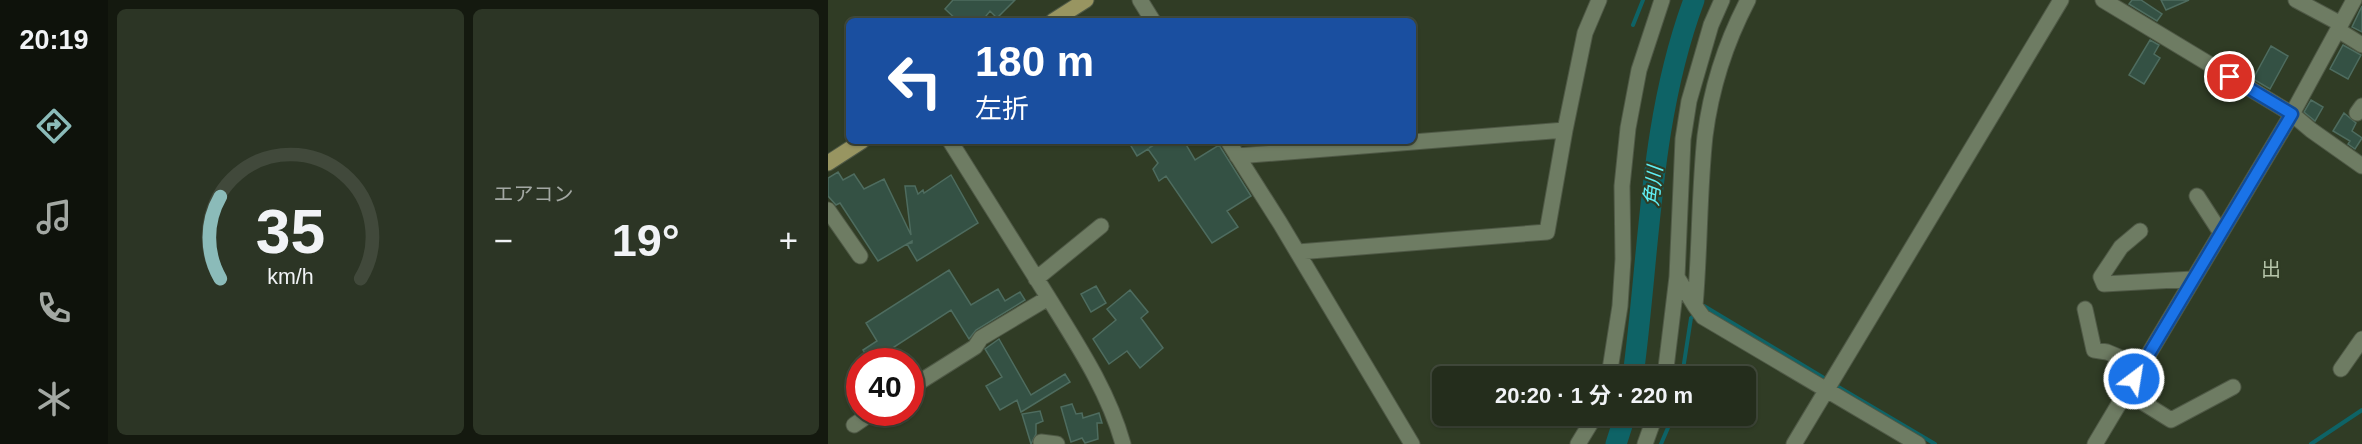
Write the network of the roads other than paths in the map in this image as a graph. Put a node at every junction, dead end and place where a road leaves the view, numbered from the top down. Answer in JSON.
{"nodes":[{"id":1,"x":1086,"y":0,"type":"edge"},
{"id":2,"x":1140,"y":0,"type":"edge"},
{"id":3,"x":1599,"y":0,"type":"edge"},
{"id":4,"x":1662,"y":0,"type":"edge"},
{"id":5,"x":1722,"y":0,"type":"edge"},
{"id":6,"x":1748,"y":0,"type":"edge"},
{"id":7,"x":2061,"y":0,"type":"edge"},
{"id":8,"x":2103,"y":0,"type":"edge"},
{"id":9,"x":2295,"y":0,"type":"edge"},
{"id":10,"x":2354,"y":0,"type":"edge"},
{"id":11,"x":2121,"y":4,"type":"edge"},
{"id":12,"x":1058,"y":18,"type":"edge"},
{"id":13,"x":1151,"y":18,"type":"edge"},
{"id":14,"x":2340,"y":27,"type":"junction"},
{"id":15,"x":2362,"y":45,"type":"edge"},
{"id":16,"x":2292,"y":114,"type":"junction"},
{"id":17,"x":1565,"y":130,"type":"junction"},
{"id":18,"x":1416,"y":142,"type":"edge"},
{"id":19,"x":857,"y":144,"type":"edge"},
{"id":20,"x":952,"y":144,"type":"edge"},
{"id":21,"x":1230,"y":144,"type":"edge"},
{"id":22,"x":1388,"y":144,"type":"edge"},
{"id":23,"x":1237,"y":156,"type":"junction"},
{"id":24,"x":828,"y":163,"type":"edge"},
{"id":25,"x":2362,"y":166,"type":"edge"},
{"id":26,"x":2197,"y":196,"type":"dead end"},
{"id":27,"x":828,"y":210,"type":"edge"},
{"id":28,"x":1101,"y":226,"type":"dead end"},
{"id":29,"x":2140,"y":231,"type":"dead end"},
{"id":30,"x":2221,"y":232,"type":"junction"},
{"id":31,"x":1298,"y":252,"type":"junction"},
{"id":32,"x":860,"y":256,"type":"dead end"},
{"id":33,"x":1677,"y":277,"type":"junction"},
{"id":34,"x":1036,"y":279,"type":"junction"},
{"id":35,"x":2193,"y":279,"type":"junction"},
{"id":36,"x":1048,"y":298,"type":"junction"},
{"id":37,"x":1695,"y":306,"type":"junction"},
{"id":38,"x":2085,"y":309,"type":"dead end"},
{"id":39,"x":2362,"y":339,"type":"edge"},
{"id":40,"x":1610,"y":366,"type":"edge"},
{"id":41,"x":1666,"y":366,"type":"edge"},
{"id":42,"x":2141,"y":366,"type":"junction"},
{"id":43,"x":2341,"y":369,"type":"dead end"},
{"id":44,"x":924,"y":379,"type":"edge"},
{"id":45,"x":2233,"y":387,"type":"dead end"},
{"id":46,"x":1826,"y":391,"type":"junction"},
{"id":47,"x":2126,"y":392,"type":"junction"},
{"id":48,"x":1589,"y":426,"type":"edge"},
{"id":49,"x":1651,"y":426,"type":"edge"},
{"id":50,"x":1041,"y":442,"type":"dead end"},
{"id":51,"x":1057,"y":444,"type":"edge"},
{"id":52,"x":1123,"y":444,"type":"edge"},
{"id":53,"x":1412,"y":444,"type":"edge"},
{"id":54,"x":1578,"y":444,"type":"edge"},
{"id":55,"x":1645,"y":444,"type":"edge"},
{"id":56,"x":1794,"y":444,"type":"edge"},
{"id":57,"x":1918,"y":444,"type":"edge"},
{"id":58,"x":2095,"y":444,"type":"edge"}],
"edges":[{"from":1,"to":12,"type":"main road"},
{"from":2,"to":13,"type":"street"},
{"from":3,"to":17,"type":"street"},
{"from":4,"to":40,"type":"street"},
{"from":5,"to":33,"type":"street"},
{"from":6,"to":37,"type":"street"},
{"from":7,"to":46,"type":"street"},
{"from":8,"to":11,"type":"street"},
{"from":9,"to":14,"type":"street"},
{"from":10,"to":14,"type":"street"},
{"from":11,"to":16,"type":"street"},
{"from":14,"to":15,"type":"street"},
{"from":14,"to":16,"type":"street"},
{"from":16,"to":25,"type":"street"},
{"from":16,"to":30,"type":"street"},
{"from":17,"to":18,"type":"street"},
{"from":17,"to":31,"type":"street"},
{"from":19,"to":24,"type":"main road"},
{"from":20,"to":34,"type":"street"},
{"from":21,"to":23,"type":"street"},
{"from":22,"to":23,"type":"street"},
{"from":23,"to":31,"type":"street"},
{"from":26,"to":30,"type":"street"},
{"from":27,"to":32,"type":"street"},
{"from":28,"to":34,"type":"street"},
{"from":29,"to":35,"type":"street"},
{"from":30,"to":35,"type":"street"},
{"from":31,"to":53,"type":"street"},
{"from":33,"to":37,"type":"street"},
{"from":33,"to":41,"type":"street"},
{"from":34,"to":36,"type":"street"},
{"from":35,"to":42,"type":"street"},
{"from":36,"to":44,"type":"street"},
{"from":36,"to":52,"type":"street"},
{"from":37,"to":46,"type":"street"},
{"from":38,"to":42,"type":"street"},
{"from":39,"to":43,"type":"street"},
{"from":42,"to":47,"type":"street"},
{"from":45,"to":47,"type":"street"},
{"from":46,"to":56,"type":"street"},
{"from":46,"to":57,"type":"street"},
{"from":47,"to":58,"type":"street"},
{"from":48,"to":54,"type":"street"},
{"from":49,"to":55,"type":"street"},
{"from":50,"to":51,"type":"street"}]}
